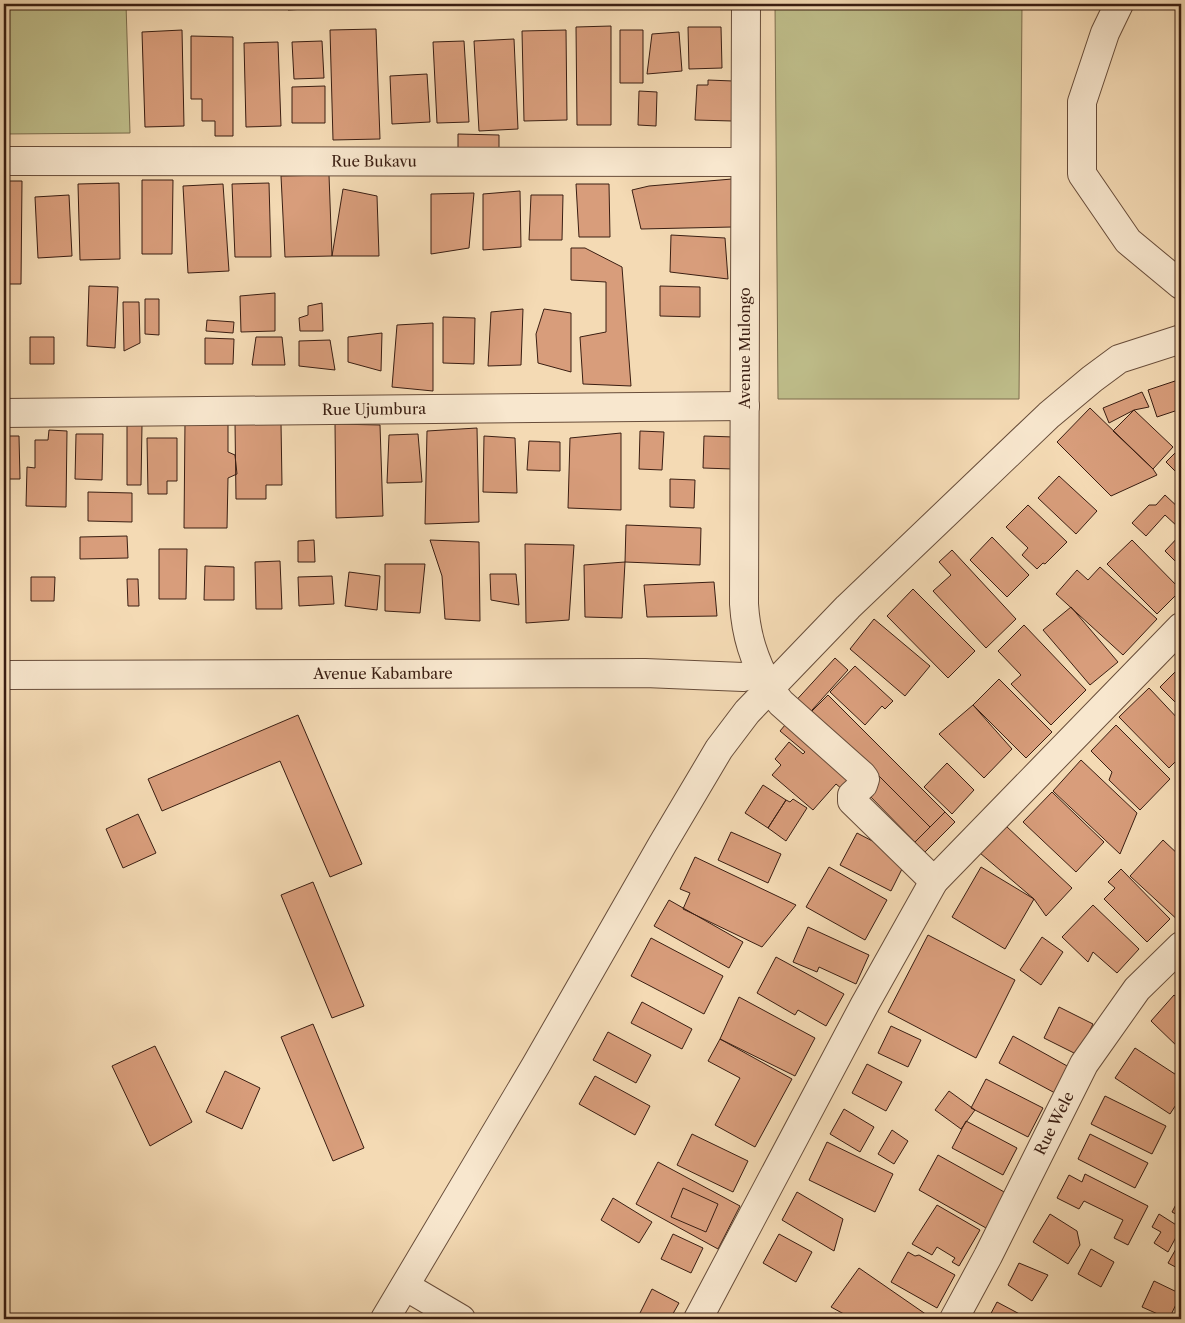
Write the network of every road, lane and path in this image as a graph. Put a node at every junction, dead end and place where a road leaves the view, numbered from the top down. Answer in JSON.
{"nodes":[{"id":1,"x":746,"y":4,"type":"edge"},
{"id":2,"x":1119,"y":4,"type":"edge"},
{"id":3,"x":4,"y":161,"type":"edge"},
{"id":4,"x":745,"y":162,"type":"junction"},
{"id":5,"x":1181,"y":285,"type":"edge"},
{"id":6,"x":1181,"y":339,"type":"edge"},
{"id":7,"x":745,"y":406,"type":"junction"},
{"id":8,"x":4,"y":413,"type":"edge"},
{"id":9,"x":1181,"y":627,"type":"edge"},
{"id":10,"x":4,"y":675,"type":"edge"},
{"id":11,"x":765,"y":680,"type":"junction"},
{"id":12,"x":934,"y":881,"type":"junction"},
{"id":13,"x":1181,"y":946,"type":"edge"},
{"id":14,"x":405,"y":1286,"type":"junction"},
{"id":15,"x":385,"y":1319,"type":"edge"},
{"id":16,"x":461,"y":1319,"type":"edge"},
{"id":17,"x":698,"y":1319,"type":"edge"},
{"id":18,"x":954,"y":1319,"type":"edge"}],
"edges":[{"from":1,"to":4,"type":"street","name":"Avenue Mulongo"},
{"from":2,"to":5,"type":"street"},
{"from":3,"to":4,"type":"street","name":"Rue Bukavu"},
{"from":4,"to":7,"type":"street","name":"Avenue Mulongo"},
{"from":6,"to":11,"type":"street"},
{"from":7,"to":8,"type":"street","name":"Rue Ujumbura"},
{"from":7,"to":11,"type":"street","name":"Avenue Mulongo"},
{"from":9,"to":12,"type":"street"},
{"from":10,"to":11,"type":"street","name":"Avenue Kabambare"},
{"from":11,"to":12,"type":"street","name":"Avenue Mulongo"},
{"from":11,"to":14,"type":"street"},
{"from":12,"to":17,"type":"street"},
{"from":13,"to":18,"type":"street","name":"Rue Wele"},
{"from":14,"to":15,"type":"street"},
{"from":14,"to":16,"type":"street"}]}
